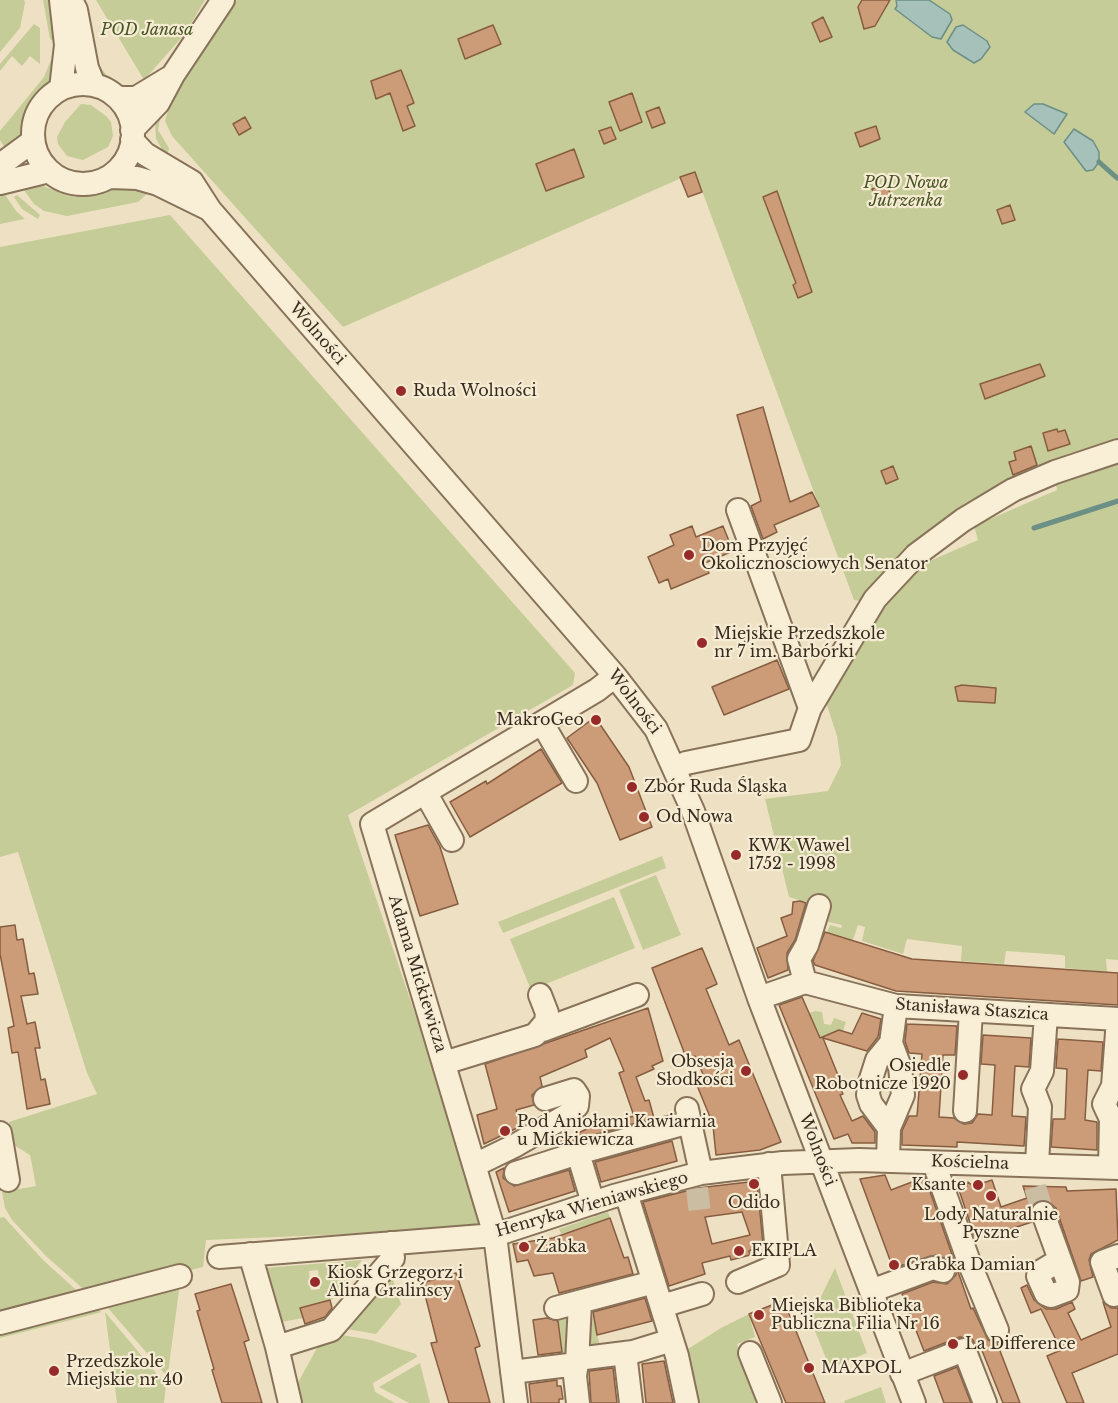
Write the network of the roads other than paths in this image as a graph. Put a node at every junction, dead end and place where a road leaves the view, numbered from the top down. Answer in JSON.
{"nodes":[{"id":1,"x":61,"y":0,"type":"edge"},
{"id":2,"x":71,"y":0,"type":"edge"},
{"id":3,"x":223,"y":0,"type":"edge"},
{"id":4,"x":172,"y":75,"type":"junction"},
{"id":5,"x":94,"y":85,"type":"junction"},
{"id":6,"x":60,"y":89,"type":"junction"},
{"id":7,"x":118,"y":98,"type":"junction"},
{"id":8,"x":132,"y":135,"type":"junction"},
{"id":9,"x":33,"y":141,"type":"junction"},
{"id":10,"x":0,"y":165,"type":"edge"},
{"id":11,"x":49,"y":171,"type":"junction"},
{"id":12,"x":111,"y":177,"type":"junction"},
{"id":13,"x":0,"y":183,"type":"edge"},
{"id":14,"x":210,"y":210,"type":"junction"},
{"id":15,"x":1118,"y":451,"type":"edge"},
{"id":16,"x":738,"y":510,"type":"dead end"},
{"id":17,"x":615,"y":676,"type":"junction"},
{"id":18,"x":810,"y":708,"type":"junction"},
{"id":19,"x":542,"y":723,"type":"junction"},
{"id":20,"x":675,"y":768,"type":"junction"},
{"id":21,"x":576,"y":781,"type":"dead end"},
{"id":22,"x":425,"y":792,"type":"junction"},
{"id":23,"x":452,"y":840,"type":"dead end"},
{"id":24,"x":819,"y":906,"type":"dead end"},
{"id":25,"x":805,"y":982,"type":"junction"},
{"id":26,"x":540,"y":995,"type":"dead end"},
{"id":27,"x":637,"y":995,"type":"dead end"},
{"id":28,"x":759,"y":998,"type":"junction"},
{"id":29,"x":896,"y":1006,"type":"junction"},
{"id":30,"x":971,"y":1011,"type":"junction"},
{"id":31,"x":1046,"y":1015,"type":"junction"},
{"id":32,"x":1118,"y":1019,"type":"edge"},
{"id":33,"x":543,"y":1030,"type":"junction"},
{"id":34,"x":891,"y":1043,"type":"junction"},
{"id":35,"x":444,"y":1064,"type":"junction"},
{"id":36,"x":1116,"y":1086,"type":"edge"},
{"id":37,"x":545,"y":1099,"type":"dead end"},
{"id":38,"x":965,"y":1111,"type":"dead end"},
{"id":39,"x":1115,"y":1120,"type":"edge"},
{"id":40,"x":889,"y":1128,"type":"junction"},
{"id":41,"x":0,"y":1133,"type":"edge"},
{"id":42,"x":578,"y":1153,"type":"junction"},
{"id":43,"x":2,"y":1157,"type":"edge"},
{"id":44,"x":822,"y":1161,"type":"junction"},
{"id":45,"x":888,"y":1161,"type":"junction"},
{"id":46,"x":934,"y":1162,"type":"junction"},
{"id":47,"x":769,"y":1164,"type":"junction"},
{"id":48,"x":475,"y":1165,"type":"junction"},
{"id":49,"x":1114,"y":1167,"type":"edge"},
{"id":50,"x":1034,"y":1172,"type":"junction"},
{"id":51,"x":516,"y":1173,"type":"dead end"},
{"id":52,"x":698,"y":1178,"type":"junction"},
{"id":53,"x":8,"y":1180,"type":"dead end"},
{"id":54,"x":626,"y":1192,"type":"junction"},
{"id":55,"x":593,"y":1203,"type":"junction"},
{"id":56,"x":1043,"y":1213,"type":"tunnel mouth"},
{"id":57,"x":495,"y":1235,"type":"junction"},
{"id":58,"x":391,"y":1243,"type":"junction"},
{"id":59,"x":250,"y":1254,"type":"junction"},
{"id":60,"x":1118,"y":1256,"type":"edge"},
{"id":61,"x":219,"y":1257,"type":"dead end"},
{"id":62,"x":1060,"y":1260,"type":"dead end"},
{"id":63,"x":943,"y":1271,"type":"dead end"},
{"id":64,"x":180,"y":1276,"type":"dead end"},
{"id":65,"x":654,"y":1282,"type":"junction"},
{"id":66,"x":738,"y":1282,"type":"dead end"},
{"id":67,"x":871,"y":1291,"type":"junction"},
{"id":68,"x":702,"y":1294,"type":"dead end"},
{"id":69,"x":1114,"y":1295,"type":"dead end"},
{"id":70,"x":580,"y":1303,"type":"junction"},
{"id":71,"x":662,"y":1306,"type":"junction"},
{"id":72,"x":556,"y":1308,"type":"dead end"},
{"id":73,"x":0,"y":1323,"type":"edge"},
{"id":74,"x":998,"y":1330,"type":"dead end"},
{"id":75,"x":672,"y":1340,"type":"junction"},
{"id":76,"x":277,"y":1347,"type":"junction"},
{"id":77,"x":625,"y":1353,"type":"junction"},
{"id":78,"x":750,"y":1353,"type":"dead end"},
{"id":79,"x":577,"y":1363,"type":"junction"},
{"id":80,"x":512,"y":1372,"type":"junction"},
{"id":81,"x":903,"y":1374,"type":"junction"},
{"id":82,"x":290,"y":1403,"type":"edge"},
{"id":83,"x":516,"y":1403,"type":"edge"},
{"id":84,"x":578,"y":1403,"type":"edge"},
{"id":85,"x":631,"y":1403,"type":"edge"},
{"id":86,"x":687,"y":1403,"type":"edge"},
{"id":87,"x":771,"y":1403,"type":"edge"},
{"id":88,"x":914,"y":1403,"type":"edge"},
{"id":89,"x":985,"y":1403,"type":"edge"}],
"edges":[{"from":1,"to":6,"type":"street"},
{"from":2,"to":5,"type":"street"},
{"from":3,"to":4,"type":"street"},
{"from":4,"to":7,"type":"street"},
{"from":4,"to":8,"type":"street"},
{"from":5,"to":6,"type":"street"},
{"from":5,"to":7,"type":"street"},
{"from":6,"to":9,"type":"street"},
{"from":7,"to":8,"type":"street"},
{"from":8,"to":12,"type":"street"},
{"from":8,"to":14,"type":"street","name":"Wolności"},
{"from":9,"to":10,"type":"street"},
{"from":9,"to":11,"type":"street"},
{"from":11,"to":12,"type":"street"},
{"from":11,"to":13,"type":"street"},
{"from":12,"to":14,"type":"street"},
{"from":14,"to":17,"type":"street","name":"Wolności"},
{"from":15,"to":18,"type":"street"},
{"from":16,"to":18,"type":"street"},
{"from":17,"to":19,"type":"street","name":"Adama Mickiewicza"},
{"from":17,"to":20,"type":"street","name":"Wolności"},
{"from":18,"to":20,"type":"street"},
{"from":19,"to":21,"type":"street"},
{"from":19,"to":22,"type":"street","name":"Adama Mickiewicza"},
{"from":20,"to":28,"type":"street","name":"Wolności"},
{"from":22,"to":23,"type":"street"},
{"from":22,"to":35,"type":"street","name":"Adama Mickiewicza"},
{"from":24,"to":25,"type":"street"},
{"from":25,"to":28,"type":"street"},
{"from":25,"to":29,"type":"street","name":"Stanisława Staszica"},
{"from":26,"to":33,"type":"street"},
{"from":27,"to":33,"type":"street"},
{"from":28,"to":44,"type":"street","name":"Wolności"},
{"from":29,"to":30,"type":"street","name":"Stanisława Staszica"},
{"from":29,"to":34,"type":"street"},
{"from":30,"to":31,"type":"street","name":"Stanisława Staszica"},
{"from":30,"to":38,"type":"street"},
{"from":31,"to":32,"type":"street","name":"Stanisława Staszica"},
{"from":31,"to":50,"type":"street"},
{"from":32,"to":36,"type":"street"},
{"from":33,"to":35,"type":"street"},
{"from":34,"to":40,"type":"street"},
{"from":34,"to":40,"type":"street"},
{"from":35,"to":48,"type":"street","name":"Adama Mickiewicza"},
{"from":36,"to":39,"type":"street"},
{"from":37,"to":48,"type":"street"},
{"from":39,"to":49,"type":"street"},
{"from":40,"to":45,"type":"street"},
{"from":41,"to":43,"type":"street"},
{"from":42,"to":51,"type":"street"},
{"from":42,"to":52,"type":"street"},
{"from":42,"to":55,"type":"street"},
{"from":43,"to":53,"type":"street"},
{"from":44,"to":45,"type":"street","name":"Kościelna"},
{"from":44,"to":47,"type":"street","name":"Henryka Wieniawskiego"},
{"from":44,"to":67,"type":"street","name":"Wolności"},
{"from":45,"to":46,"type":"street","name":"Kościelna"},
{"from":46,"to":50,"type":"street","name":"Kościelna"},
{"from":46,"to":74,"type":"street"},
{"from":47,"to":52,"type":"street","name":"Henryka Wieniawskiego"},
{"from":47,"to":66,"type":"street"},
{"from":48,"to":57,"type":"street","name":"Adama Mickiewicza"},
{"from":49,"to":50,"type":"street","name":"Kościelna"},
{"from":52,"to":54,"type":"street","name":"Henryka Wieniawskiego"},
{"from":54,"to":55,"type":"street","name":"Henryka Wieniawskiego"},
{"from":54,"to":65,"type":"street"},
{"from":55,"to":57,"type":"street","name":"Henryka Wieniawskiego"},
{"from":56,"to":62,"type":"street"},
{"from":57,"to":58,"type":"street","name":"Henryka Wieniawskiego"},
{"from":57,"to":80,"type":"street","name":"Adama Mickiewicza"},
{"from":58,"to":59,"type":"street","name":"Henryka Wieniawskiego"},
{"from":58,"to":76,"type":"street"},
{"from":59,"to":61,"type":"street","name":"Henryka Wieniawskiego"},
{"from":59,"to":76,"type":"street"},
{"from":60,"to":69,"type":"street"},
{"from":63,"to":67,"type":"street"},
{"from":64,"to":73,"type":"street"},
{"from":65,"to":70,"type":"street"},
{"from":65,"to":71,"type":"street"},
{"from":67,"to":81,"type":"street","name":"Wolności"},
{"from":68,"to":71,"type":"street"},
{"from":70,"to":72,"type":"street"},
{"from":70,"to":79,"type":"street"},
{"from":71,"to":75,"type":"street"},
{"from":75,"to":77,"type":"street"},
{"from":75,"to":86,"type":"street"},
{"from":76,"to":82,"type":"street"},
{"from":77,"to":79,"type":"street"},
{"from":77,"to":85,"type":"street"},
{"from":78,"to":87,"type":"street"},
{"from":79,"to":80,"type":"street"},
{"from":79,"to":84,"type":"street"},
{"from":80,"to":83,"type":"street","name":"Adama Mickiewicza"},
{"from":81,"to":88,"type":"street","name":"Wolności"},
{"from":81,"to":89,"type":"street"}]}
